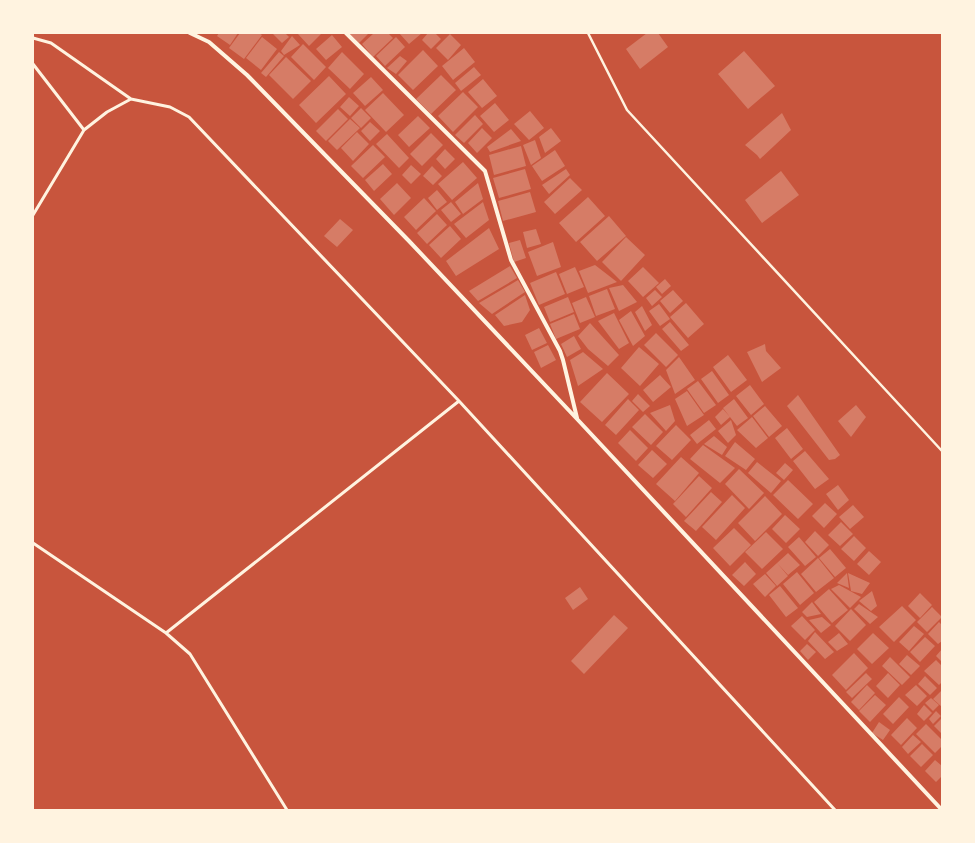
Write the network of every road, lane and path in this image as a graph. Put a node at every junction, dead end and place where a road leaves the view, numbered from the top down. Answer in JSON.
{"nodes":[{"id":1,"x":190,"y":33,"type":"edge"},
{"id":2,"x":346,"y":33,"type":"edge"},
{"id":3,"x":588,"y":33,"type":"edge"},
{"id":4,"x":33,"y":38,"type":"edge"},
{"id":5,"x":33,"y":64,"type":"edge"},
{"id":6,"x":131,"y":99,"type":"junction"},
{"id":7,"x":84,"y":130,"type":"junction"},
{"id":8,"x":33,"y":214,"type":"edge"},
{"id":9,"x":459,"y":402,"type":"junction"},
{"id":10,"x":578,"y":420,"type":"junction"},
{"id":11,"x":942,"y":451,"type":"edge"},
{"id":12,"x":33,"y":543,"type":"edge"},
{"id":13,"x":166,"y":633,"type":"junction"},
{"id":14,"x":287,"y":810,"type":"edge"},
{"id":15,"x":835,"y":810,"type":"edge"},
{"id":16,"x":942,"y":810,"type":"edge"}],
"edges":[{"from":1,"to":10,"type":"street"},
{"from":2,"to":10,"type":"street"},
{"from":3,"to":11,"type":"path"},
{"from":4,"to":6,"type":"lane"},
{"from":5,"to":7,"type":"lane"},
{"from":6,"to":7,"type":"lane"},
{"from":6,"to":9,"type":"lane"},
{"from":7,"to":8,"type":"lane"},
{"from":9,"to":13,"type":"lane"},
{"from":9,"to":15,"type":"lane"},
{"from":10,"to":16,"type":"street"},
{"from":12,"to":13,"type":"lane"},
{"from":13,"to":14,"type":"lane"}]}
